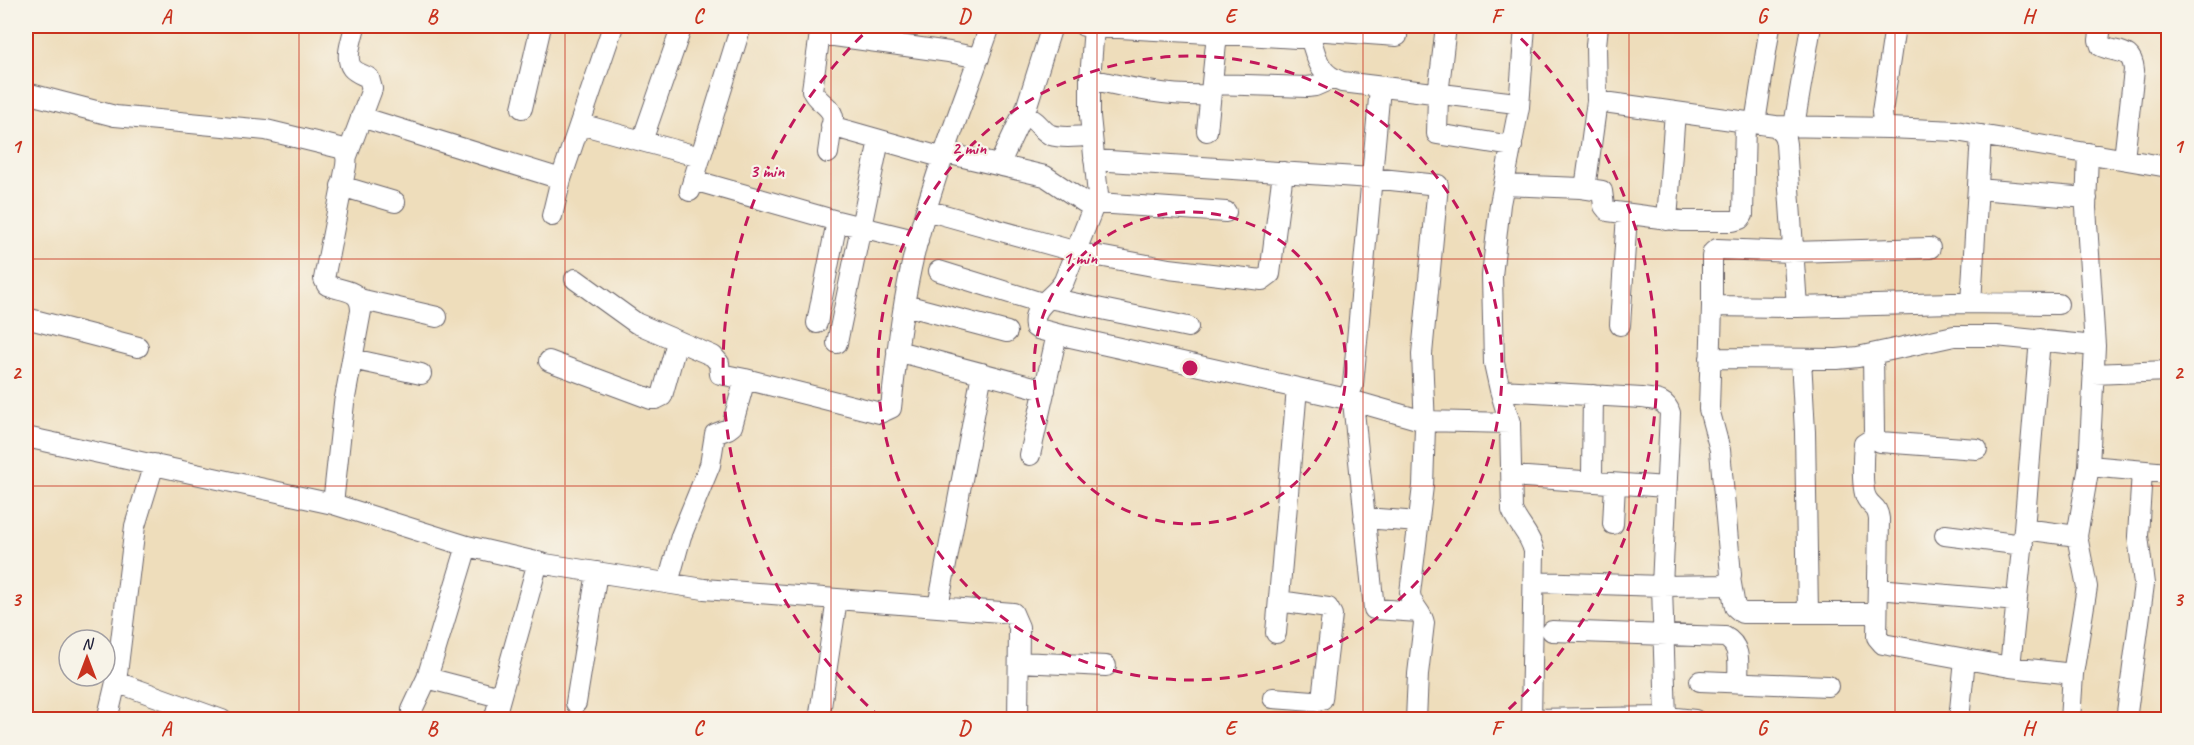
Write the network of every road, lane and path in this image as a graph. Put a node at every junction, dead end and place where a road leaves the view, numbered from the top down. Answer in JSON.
{"nodes":[{"id":1,"x":355,"y":26,"type":"edge"},
{"id":2,"x":542,"y":26,"type":"edge"},
{"id":3,"x":613,"y":26,"type":"edge"},
{"id":4,"x":682,"y":26,"type":"edge"},
{"id":5,"x":741,"y":26,"type":"edge"},
{"id":6,"x":990,"y":26,"type":"edge"},
{"id":7,"x":1052,"y":26,"type":"edge"},
{"id":8,"x":1089,"y":26,"type":"edge"},
{"id":9,"x":1446,"y":26,"type":"edge"},
{"id":10,"x":1526,"y":26,"type":"edge"},
{"id":11,"x":1598,"y":26,"type":"edge"},
{"id":12,"x":1770,"y":26,"type":"edge"},
{"id":13,"x":1811,"y":26,"type":"edge"},
{"id":14,"x":1896,"y":26,"type":"edge"},
{"id":15,"x":2101,"y":26,"type":"edge"},
{"id":16,"x":821,"y":30,"type":"edge"},
{"id":17,"x":1244,"y":30,"type":"edge"},
{"id":18,"x":1311,"y":31,"type":"edge"},
{"id":19,"x":1217,"y":34,"type":"junction"},
{"id":20,"x":1397,"y":36,"type":"dead end"},
{"id":21,"x":979,"y":58,"type":"junction"},
{"id":22,"x":1090,"y":79,"type":"junction"},
{"id":23,"x":1331,"y":79,"type":"junction"},
{"id":24,"x":1380,"y":88,"type":"junction"},
{"id":25,"x":1211,"y":89,"type":"junction"},
{"id":26,"x":26,"y":93,"type":"edge"},
{"id":27,"x":1438,"y":94,"type":"junction"},
{"id":28,"x":1596,"y":101,"type":"junction"},
{"id":29,"x":1519,"y":107,"type":"junction"},
{"id":30,"x":522,"y":108,"type":"dead end"},
{"id":31,"x":1675,"y":112,"type":"junction"},
{"id":32,"x":361,"y":117,"type":"junction"},
{"id":33,"x":1023,"y":118,"type":"junction"},
{"id":34,"x":1750,"y":123,"type":"junction"},
{"id":35,"x":580,"y":124,"type":"junction"},
{"id":36,"x":831,"y":126,"type":"junction"},
{"id":37,"x":1784,"y":126,"type":"junction"},
{"id":38,"x":1889,"y":128,"type":"junction"},
{"id":39,"x":1206,"y":131,"type":"dead end"},
{"id":40,"x":1090,"y":135,"type":"junction"},
{"id":41,"x":1981,"y":135,"type":"junction"},
{"id":42,"x":879,"y":140,"type":"junction"},
{"id":43,"x":642,"y":141,"type":"junction"},
{"id":44,"x":1512,"y":146,"type":"junction"},
{"id":45,"x":828,"y":153,"type":"dead end"},
{"id":46,"x":2088,"y":153,"type":"junction"},
{"id":47,"x":347,"y":156,"type":"junction"},
{"id":48,"x":945,"y":156,"type":"junction"},
{"id":49,"x":700,"y":157,"type":"junction"},
{"id":50,"x":2124,"y":159,"type":"junction"},
{"id":51,"x":1094,"y":160,"type":"junction"},
{"id":52,"x":999,"y":165,"type":"junction"},
{"id":53,"x":2169,"y":167,"type":"edge"},
{"id":54,"x":1283,"y":172,"type":"junction"},
{"id":55,"x":1372,"y":178,"type":"junction"},
{"id":56,"x":561,"y":179,"type":"junction"},
{"id":57,"x":1504,"y":185,"type":"junction"},
{"id":58,"x":341,"y":186,"type":"junction"},
{"id":59,"x":1581,"y":188,"type":"junction"},
{"id":60,"x":1978,"y":189,"type":"junction"},
{"id":61,"x":2087,"y":198,"type":"junction"},
{"id":62,"x":395,"y":202,"type":"dead end"},
{"id":63,"x":1097,"y":202,"type":"junction"},
{"id":64,"x":926,"y":210,"type":"junction"},
{"id":65,"x":1226,"y":212,"type":"dead end"},
{"id":66,"x":1627,"y":214,"type":"junction"},
{"id":67,"x":552,"y":216,"type":"dead end"},
{"id":68,"x":1667,"y":220,"type":"junction"},
{"id":69,"x":837,"y":221,"type":"junction"},
{"id":70,"x":860,"y":226,"type":"junction"},
{"id":71,"x":918,"y":241,"type":"junction"},
{"id":72,"x":1930,"y":248,"type":"dead end"},
{"id":73,"x":1077,"y":252,"type":"junction"},
{"id":74,"x":1793,"y":252,"type":"junction"},
{"id":75,"x":939,"y":270,"type":"dead end"},
{"id":76,"x":575,"y":279,"type":"dead end"},
{"id":77,"x":360,"y":299,"type":"junction"},
{"id":78,"x":1045,"y":300,"type":"junction"},
{"id":79,"x":1971,"y":303,"type":"junction"},
{"id":80,"x":2058,"y":304,"type":"dead end"},
{"id":81,"x":904,"y":305,"type":"junction"},
{"id":82,"x":1712,"y":306,"type":"junction"},
{"id":83,"x":1797,"y":307,"type":"junction"},
{"id":84,"x":436,"y":317,"type":"dead end"},
{"id":85,"x":26,"y":318,"type":"edge"},
{"id":86,"x":817,"y":323,"type":"dead end"},
{"id":87,"x":1620,"y":325,"type":"dead end"},
{"id":88,"x":1188,"y":327,"type":"dead end"},
{"id":89,"x":1007,"y":332,"type":"dead end"},
{"id":90,"x":1058,"y":334,"type":"junction"},
{"id":91,"x":2040,"y":339,"type":"junction"},
{"id":92,"x":677,"y":342,"type":"junction"},
{"id":93,"x":837,"y":343,"type":"dead end"},
{"id":94,"x":2095,"y":346,"type":"junction"},
{"id":95,"x":138,"y":347,"type":"dead end"},
{"id":96,"x":897,"y":351,"type":"junction"},
{"id":97,"x":1874,"y":354,"type":"junction"},
{"id":98,"x":1710,"y":358,"type":"junction"},
{"id":99,"x":352,"y":359,"type":"junction"},
{"id":100,"x":1801,"y":359,"type":"junction"},
{"id":101,"x":549,"y":361,"type":"dead end"},
{"id":102,"x":2169,"y":371,"type":"edge"},
{"id":103,"x":982,"y":373,"type":"junction"},
{"id":104,"x":421,"y":374,"type":"dead end"},
{"id":105,"x":2093,"y":374,"type":"junction"},
{"id":106,"x":746,"y":379,"type":"junction"},
{"id":107,"x":1297,"y":388,"type":"junction"},
{"id":108,"x":1045,"y":390,"type":"junction"},
{"id":109,"x":1500,"y":390,"type":"junction"},
{"id":110,"x":1593,"y":394,"type":"junction"},
{"id":111,"x":1350,"y":400,"type":"junction"},
{"id":112,"x":1424,"y":421,"type":"junction"},
{"id":113,"x":1510,"y":423,"type":"junction"},
{"id":114,"x":26,"y":437,"type":"edge"},
{"id":115,"x":1875,"y":437,"type":"junction"},
{"id":116,"x":1977,"y":450,"type":"dead end"},
{"id":117,"x":1030,"y":455,"type":"dead end"},
{"id":118,"x":154,"y":464,"type":"junction"},
{"id":119,"x":2089,"y":466,"type":"junction"},
{"id":120,"x":2142,"y":471,"type":"junction"},
{"id":121,"x":2169,"y":473,"type":"edge"},
{"id":122,"x":1512,"y":476,"type":"junction"},
{"id":123,"x":1594,"y":483,"type":"junction"},
{"id":124,"x":1615,"y":484,"type":"junction"},
{"id":125,"x":1666,"y":487,"type":"junction"},
{"id":126,"x":333,"y":504,"type":"junction"},
{"id":127,"x":1364,"y":518,"type":"junction"},
{"id":128,"x":1419,"y":522,"type":"junction"},
{"id":129,"x":1613,"y":524,"type":"dead end"},
{"id":130,"x":1945,"y":535,"type":"dead end"},
{"id":131,"x":2077,"y":536,"type":"junction"},
{"id":132,"x":2024,"y":537,"type":"junction"},
{"id":133,"x":467,"y":546,"type":"junction"},
{"id":134,"x":538,"y":562,"type":"junction"},
{"id":135,"x":597,"y":572,"type":"junction"},
{"id":136,"x":1730,"y":578,"type":"junction"},
{"id":137,"x":1533,"y":582,"type":"junction"},
{"id":138,"x":668,"y":583,"type":"junction"},
{"id":139,"x":1662,"y":586,"type":"junction"},
{"id":140,"x":1878,"y":589,"type":"junction"},
{"id":141,"x":837,"y":599,"type":"junction"},
{"id":142,"x":1279,"y":601,"type":"junction"},
{"id":143,"x":2017,"y":601,"type":"junction"},
{"id":144,"x":938,"y":607,"type":"junction"},
{"id":145,"x":1419,"y":612,"type":"junction"},
{"id":146,"x":1808,"y":613,"type":"junction"},
{"id":147,"x":1877,"y":613,"type":"junction"},
{"id":148,"x":1552,"y":631,"type":"dead end"},
{"id":149,"x":1276,"y":633,"type":"dead end"},
{"id":150,"x":1664,"y":634,"type":"junction"},
{"id":151,"x":1965,"y":659,"type":"junction"},
{"id":152,"x":1019,"y":662,"type":"junction"},
{"id":153,"x":1106,"y":666,"type":"dead end"},
{"id":154,"x":2010,"y":667,"type":"junction"},
{"id":155,"x":117,"y":674,"type":"edge"},
{"id":156,"x":2073,"y":674,"type":"junction"},
{"id":157,"x":427,"y":678,"type":"junction"},
{"id":158,"x":1700,"y":681,"type":"dead end"},
{"id":159,"x":117,"y":682,"type":"edge"},
{"id":160,"x":1738,"y":682,"type":"junction"},
{"id":161,"x":1828,"y":686,"type":"dead end"},
{"id":162,"x":115,"y":688,"type":"edge"},
{"id":163,"x":500,"y":697,"type":"junction"},
{"id":164,"x":1273,"y":698,"type":"dead end"},
{"id":165,"x":576,"y":703,"type":"dead end"},
{"id":166,"x":412,"y":710,"type":"dead end"},
{"id":167,"x":1666,"y":718,"type":"edge"},
{"id":168,"x":1531,"y":719,"type":"edge"},
{"id":169,"x":107,"y":720,"type":"edge"},
{"id":170,"x":222,"y":720,"type":"edge"},
{"id":171,"x":494,"y":720,"type":"edge"},
{"id":172,"x":819,"y":720,"type":"edge"},
{"id":173,"x":1018,"y":720,"type":"edge"},
{"id":174,"x":1416,"y":720,"type":"edge"},
{"id":175,"x":1695,"y":720,"type":"edge"},
{"id":176,"x":1959,"y":720,"type":"edge"},
{"id":177,"x":2070,"y":720,"type":"edge"},
{"id":178,"x":2126,"y":720,"type":"edge"}],
"edges":[{"from":1,"to":32,"type":"street"},
{"from":2,"to":30,"type":"street"},
{"from":3,"to":35,"type":"street"},
{"from":4,"to":43,"type":"street"},
{"from":5,"to":49,"type":"street"},
{"from":6,"to":21,"type":"street"},
{"from":7,"to":33,"type":"street"},
{"from":8,"to":19,"type":"street"},
{"from":8,"to":22,"type":"street"},
{"from":9,"to":27,"type":"street"},
{"from":10,"to":29,"type":"street"},
{"from":11,"to":28,"type":"street"},
{"from":12,"to":34,"type":"street"},
{"from":13,"to":37,"type":"street"},
{"from":14,"to":38,"type":"street"},
{"from":15,"to":50,"type":"street"},
{"from":16,"to":21,"type":"street"},
{"from":16,"to":36,"type":"street"},
{"from":17,"to":18,"type":"street"},
{"from":17,"to":19,"type":"street"},
{"from":18,"to":20,"type":"street"},
{"from":18,"to":23,"type":"street"},
{"from":19,"to":25,"type":"street"},
{"from":21,"to":48,"type":"street"},
{"from":22,"to":25,"type":"street"},
{"from":22,"to":40,"type":"street"},
{"from":23,"to":24,"type":"street"},
{"from":23,"to":25,"type":"street"},
{"from":24,"to":27,"type":"street"},
{"from":24,"to":55,"type":"street"},
{"from":25,"to":39,"type":"street"},
{"from":26,"to":47,"type":"street"},
{"from":27,"to":29,"type":"street"},
{"from":27,"to":44,"type":"street"},
{"from":28,"to":31,"type":"street"},
{"from":28,"to":59,"type":"street"},
{"from":29,"to":44,"type":"street"},
{"from":31,"to":34,"type":"street"},
{"from":31,"to":68,"type":"street"},
{"from":32,"to":47,"type":"street"},
{"from":32,"to":56,"type":"street"},
{"from":33,"to":40,"type":"street"},
{"from":33,"to":52,"type":"street"},
{"from":34,"to":37,"type":"street"},
{"from":34,"to":68,"type":"street"},
{"from":35,"to":43,"type":"street"},
{"from":35,"to":56,"type":"street"},
{"from":36,"to":42,"type":"street"},
{"from":36,"to":45,"type":"street"},
{"from":37,"to":38,"type":"street"},
{"from":37,"to":74,"type":"street"},
{"from":38,"to":41,"type":"street"},
{"from":40,"to":51,"type":"street"},
{"from":41,"to":46,"type":"street"},
{"from":41,"to":60,"type":"street"},
{"from":42,"to":48,"type":"street"},
{"from":42,"to":70,"type":"street"},
{"from":43,"to":49,"type":"street"},
{"from":44,"to":57,"type":"street"},
{"from":46,"to":50,"type":"street"},
{"from":46,"to":61,"type":"street"},
{"from":47,"to":58,"type":"street"},
{"from":48,"to":52,"type":"street"},
{"from":48,"to":64,"type":"street"},
{"from":49,"to":69,"type":"street"},
{"from":50,"to":53,"type":"street"},
{"from":51,"to":54,"type":"street"},
{"from":51,"to":63,"type":"street"},
{"from":52,"to":63,"type":"street"},
{"from":54,"to":55,"type":"street"},
{"from":54,"to":73,"type":"street"},
{"from":55,"to":111,"type":"street"},
{"from":55,"to":112,"type":"street"},
{"from":56,"to":67,"type":"street"},
{"from":57,"to":59,"type":"street"},
{"from":57,"to":109,"type":"street"},
{"from":58,"to":62,"type":"street"},
{"from":58,"to":77,"type":"street"},
{"from":59,"to":66,"type":"street"},
{"from":60,"to":61,"type":"street"},
{"from":60,"to":79,"type":"street"},
{"from":61,"to":94,"type":"street"},
{"from":63,"to":65,"type":"street"},
{"from":63,"to":73,"type":"street"},
{"from":64,"to":71,"type":"street"},
{"from":64,"to":73,"type":"street"},
{"from":66,"to":68,"type":"street"},
{"from":66,"to":87,"type":"street"},
{"from":69,"to":70,"type":"street"},
{"from":69,"to":86,"type":"street"},
{"from":70,"to":71,"type":"street"},
{"from":70,"to":93,"type":"street"},
{"from":71,"to":81,"type":"street"},
{"from":72,"to":74,"type":"street"},
{"from":73,"to":78,"type":"street"},
{"from":74,"to":82,"type":"street"},
{"from":74,"to":83,"type":"street"},
{"from":75,"to":78,"type":"street"},
{"from":76,"to":92,"type":"street"},
{"from":77,"to":84,"type":"street"},
{"from":77,"to":99,"type":"street"},
{"from":78,"to":88,"type":"street"},
{"from":78,"to":90,"type":"street"},
{"from":79,"to":80,"type":"street"},
{"from":79,"to":83,"type":"street"},
{"from":81,"to":89,"type":"street"},
{"from":81,"to":96,"type":"street"},
{"from":82,"to":83,"type":"street"},
{"from":82,"to":98,"type":"street"},
{"from":85,"to":95,"type":"street"},
{"from":90,"to":107,"type":"street"},
{"from":90,"to":108,"type":"street"},
{"from":91,"to":94,"type":"street"},
{"from":91,"to":97,"type":"street"},
{"from":91,"to":132,"type":"street"},
{"from":92,"to":101,"type":"street"},
{"from":92,"to":106,"type":"street"},
{"from":94,"to":105,"type":"street"},
{"from":96,"to":103,"type":"street"},
{"from":96,"to":106,"type":"street"},
{"from":97,"to":100,"type":"street"},
{"from":97,"to":115,"type":"street"},
{"from":98,"to":100,"type":"street"},
{"from":98,"to":136,"type":"street"},
{"from":99,"to":104,"type":"street"},
{"from":99,"to":126,"type":"street"},
{"from":100,"to":146,"type":"street"},
{"from":102,"to":105,"type":"street"},
{"from":103,"to":108,"type":"street"},
{"from":103,"to":144,"type":"street"},
{"from":105,"to":119,"type":"street"},
{"from":106,"to":138,"type":"street"},
{"from":107,"to":111,"type":"street"},
{"from":107,"to":142,"type":"street"},
{"from":108,"to":117,"type":"street"},
{"from":109,"to":110,"type":"street"},
{"from":109,"to":113,"type":"street"},
{"from":110,"to":123,"type":"street"},
{"from":110,"to":125,"type":"street"},
{"from":111,"to":112,"type":"street"},
{"from":111,"to":127,"type":"street"},
{"from":112,"to":113,"type":"street"},
{"from":112,"to":128,"type":"street"},
{"from":113,"to":122,"type":"street"},
{"from":114,"to":118,"type":"street"},
{"from":115,"to":116,"type":"street"},
{"from":115,"to":140,"type":"street"},
{"from":118,"to":126,"type":"street"},
{"from":118,"to":155,"type":"street"},
{"from":119,"to":120,"type":"street"},
{"from":119,"to":131,"type":"street"},
{"from":120,"to":121,"type":"street"},
{"from":120,"to":178,"type":"street"},
{"from":122,"to":123,"type":"street"},
{"from":122,"to":137,"type":"street"},
{"from":123,"to":124,"type":"street"},
{"from":124,"to":125,"type":"street"},
{"from":124,"to":129,"type":"street"},
{"from":125,"to":139,"type":"street"},
{"from":126,"to":133,"type":"street"},
{"from":127,"to":128,"type":"street"},
{"from":127,"to":145,"type":"street"},
{"from":128,"to":145,"type":"street"},
{"from":130,"to":132,"type":"street"},
{"from":131,"to":132,"type":"street"},
{"from":131,"to":156,"type":"street"},
{"from":132,"to":143,"type":"street"},
{"from":133,"to":134,"type":"street"},
{"from":133,"to":157,"type":"street"},
{"from":134,"to":135,"type":"street"},
{"from":134,"to":163,"type":"street"},
{"from":135,"to":138,"type":"street"},
{"from":135,"to":165,"type":"street"},
{"from":136,"to":139,"type":"street"},
{"from":136,"to":146,"type":"street"},
{"from":137,"to":139,"type":"street"},
{"from":137,"to":168,"type":"street"},
{"from":138,"to":141,"type":"street"},
{"from":139,"to":150,"type":"street"},
{"from":140,"to":143,"type":"street"},
{"from":140,"to":147,"type":"street"},
{"from":141,"to":144,"type":"street"},
{"from":141,"to":172,"type":"street"},
{"from":142,"to":149,"type":"street"},
{"from":142,"to":164,"type":"street"},
{"from":143,"to":154,"type":"street"},
{"from":144,"to":152,"type":"street"},
{"from":145,"to":174,"type":"street"},
{"from":146,"to":147,"type":"street"},
{"from":147,"to":151,"type":"street"},
{"from":148,"to":150,"type":"street"},
{"from":150,"to":160,"type":"street"},
{"from":150,"to":167,"type":"street"},
{"from":151,"to":154,"type":"street"},
{"from":151,"to":176,"type":"street"},
{"from":152,"to":153,"type":"street"},
{"from":152,"to":173,"type":"street"},
{"from":154,"to":156,"type":"street"},
{"from":156,"to":177,"type":"street"},
{"from":157,"to":163,"type":"street"},
{"from":157,"to":166,"type":"street"},
{"from":158,"to":160,"type":"street"},
{"from":159,"to":170,"type":"street"},
{"from":160,"to":161,"type":"street"},
{"from":162,"to":169,"type":"street"},
{"from":163,"to":171,"type":"street"},
{"from":167,"to":168,"type":"street"},
{"from":167,"to":175,"type":"street"}]}
